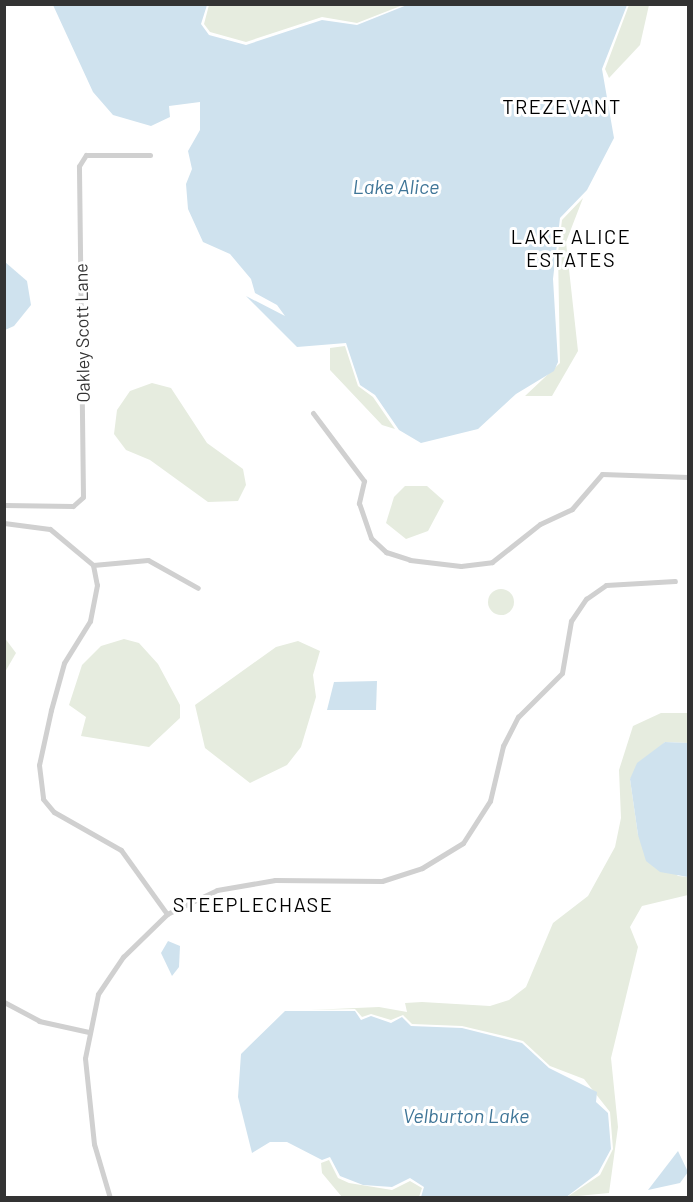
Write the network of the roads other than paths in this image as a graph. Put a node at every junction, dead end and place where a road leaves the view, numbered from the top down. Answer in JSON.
{"nodes":[{"id":1,"x":150,"y":155,"type":"dead end"},
{"id":2,"x":313,"y":413,"type":"dead end"},
{"id":3,"x":688,"y":477,"type":"edge"},
{"id":4,"x":4,"y":505,"type":"edge"},
{"id":5,"x":4,"y":523,"type":"edge"},
{"id":6,"x":93,"y":565,"type":"junction"},
{"id":7,"x":675,"y":581,"type":"dead end"},
{"id":8,"x":198,"y":588,"type":"dead end"},
{"id":9,"x":167,"y":914,"type":"junction"},
{"id":10,"x":4,"y":1002,"type":"edge"},
{"id":11,"x":89,"y":1032,"type":"junction"},
{"id":12,"x":110,"y":1197,"type":"edge"}],
"edges":[{"from":1,"to":4,"type":"street","name":"Oakley Scott Lane"},
{"from":2,"to":3,"type":"street"},
{"from":5,"to":6,"type":"street"},
{"from":6,"to":8,"type":"street"},
{"from":6,"to":9,"type":"street"},
{"from":7,"to":9,"type":"street"},
{"from":9,"to":11,"type":"street"},
{"from":10,"to":11,"type":"street"},
{"from":11,"to":12,"type":"street"}]}
